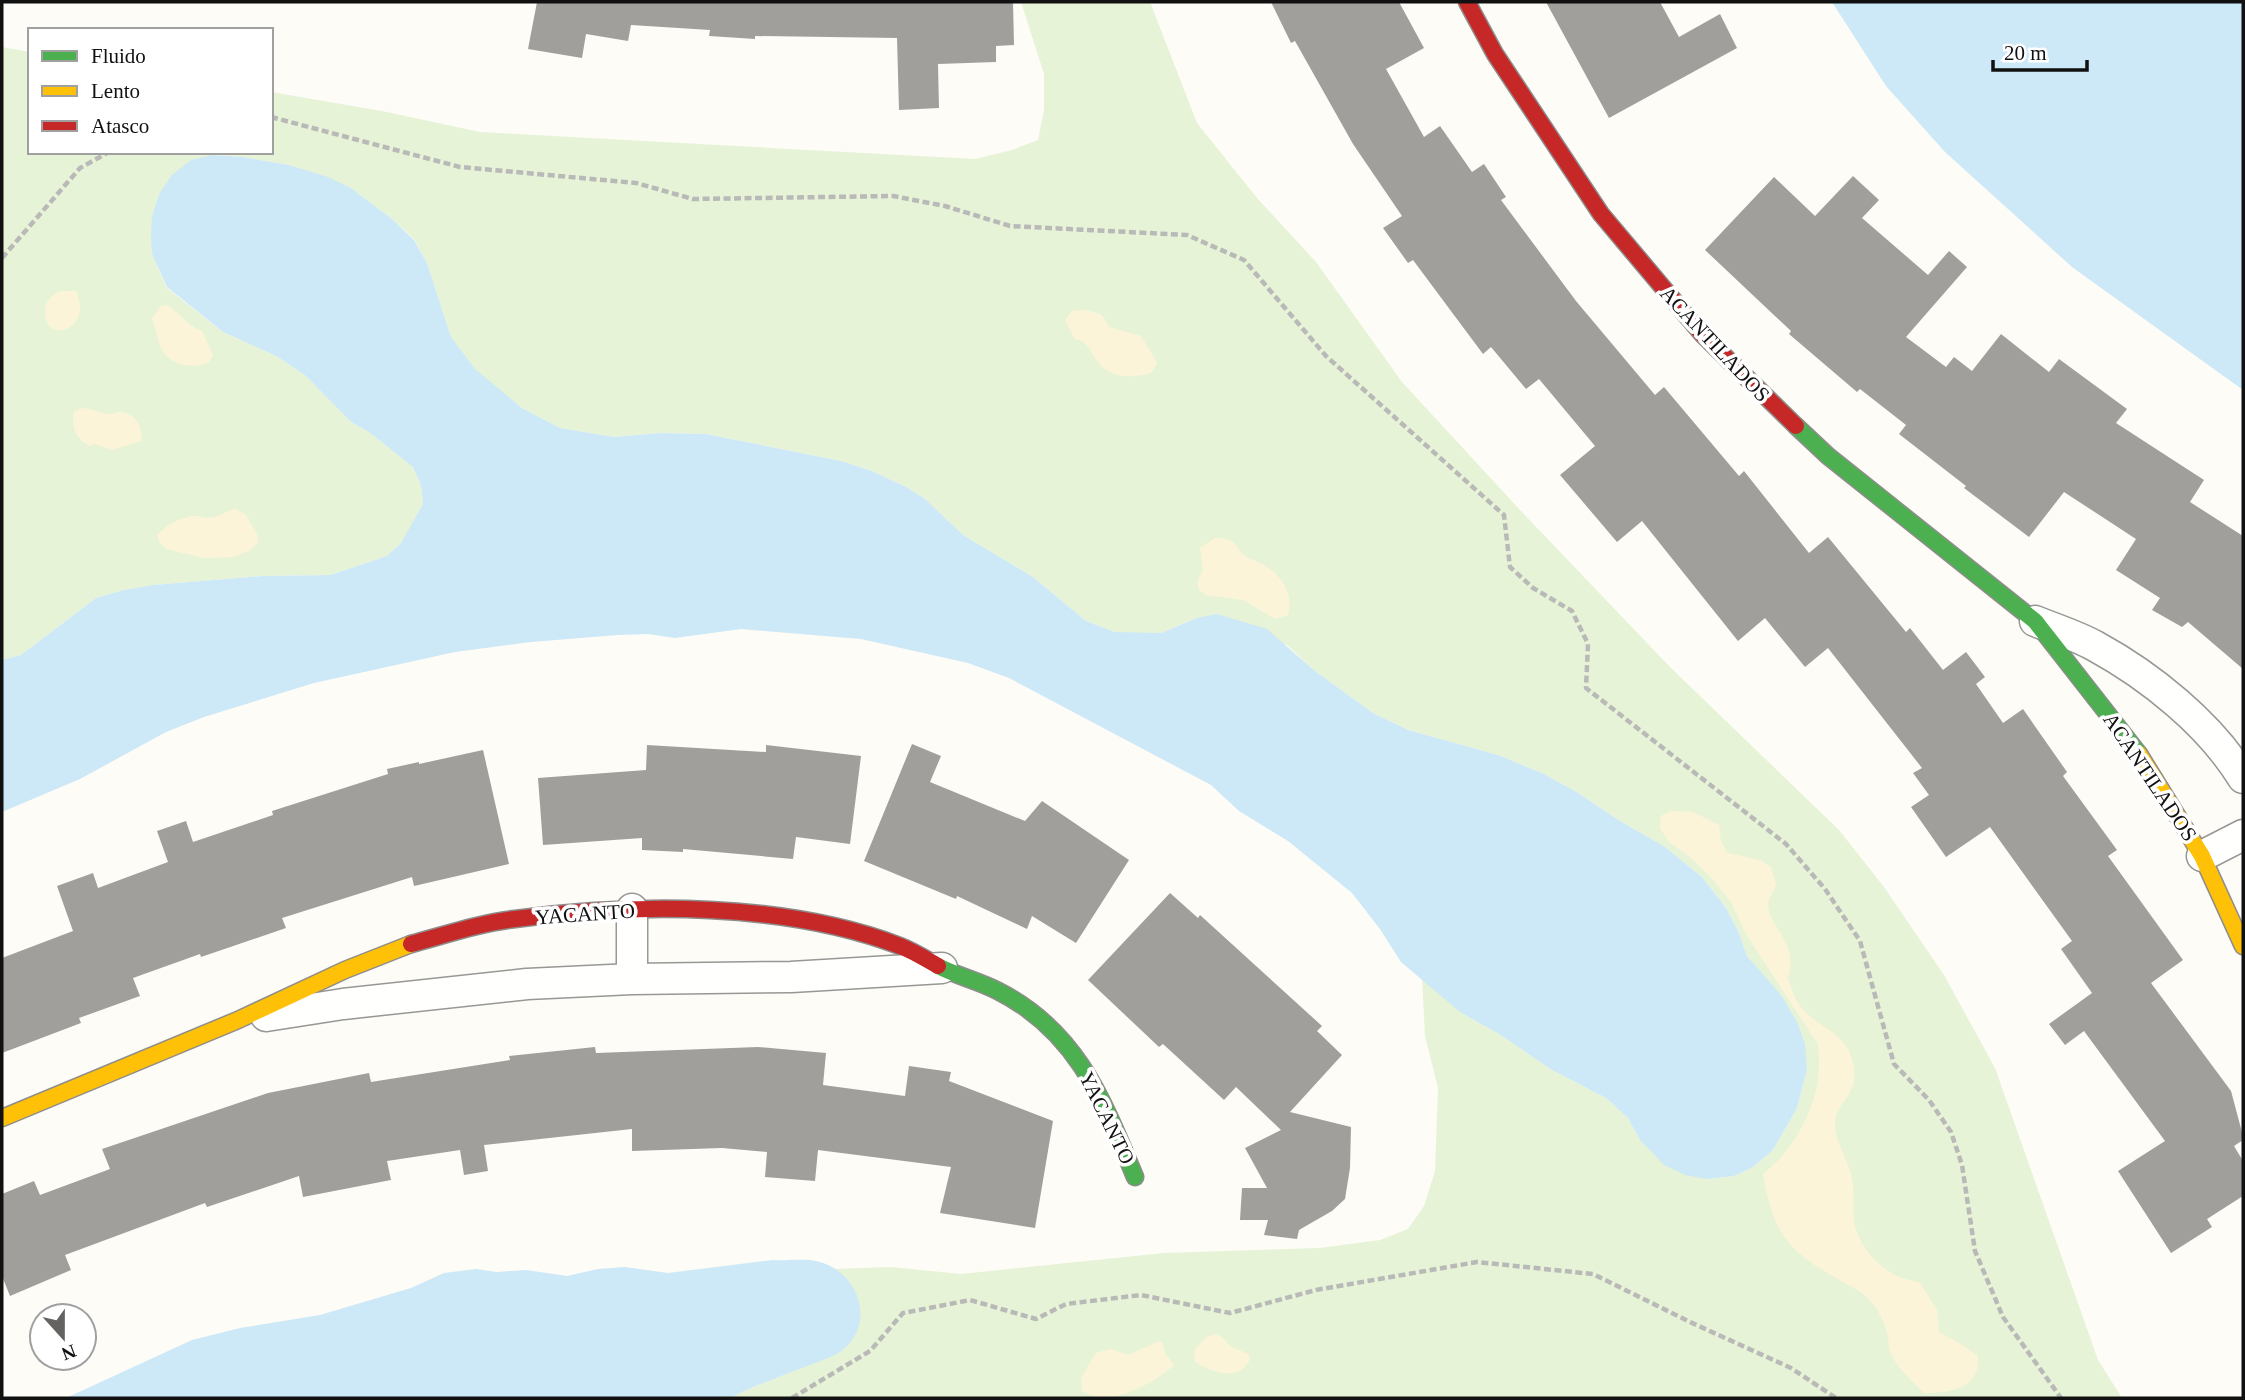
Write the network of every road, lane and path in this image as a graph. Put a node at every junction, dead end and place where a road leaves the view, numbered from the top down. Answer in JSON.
{"nodes":[{"id":1,"x":1467,"y":2,"type":"edge"},
{"id":2,"x":273,"y":118,"type":"edge"},
{"id":3,"x":104,"y":154,"type":"edge"},
{"id":4,"x":2,"y":258,"type":"edge"},
{"id":5,"x":2035,"y":621,"type":"junction"},
{"id":6,"x":2243,"y":778,"type":"edge"},
{"id":7,"x":2243,"y":835,"type":"edge"},
{"id":8,"x":2202,"y":856,"type":"junction"},
{"id":9,"x":632,"y":909,"type":"junction"},
{"id":10,"x":2243,"y":946,"type":"edge"},
{"id":11,"x":942,"y":968,"type":"junction"},
{"id":12,"x":632,"y":979,"type":"junction"},
{"id":13,"x":238,"y":1020,"type":"junction"},
{"id":14,"x":2,"y":1118,"type":"edge"},
{"id":15,"x":1135,"y":1177,"type":"dead end"},
{"id":16,"x":792,"y":1398,"type":"edge"},
{"id":17,"x":1836,"y":1398,"type":"edge"},
{"id":18,"x":2061,"y":1398,"type":"edge"}],
"edges":[{"from":1,"to":5,"type":"street","name":"ACANTILADOS"},
{"from":2,"to":18,"type":"path"},
{"from":3,"to":4,"type":"path"},
{"from":5,"to":6,"type":"street","name":"ACANTILADOS"},
{"from":5,"to":8,"type":"street","name":"ACANTILADOS"},
{"from":7,"to":8,"type":"street"},
{"from":8,"to":10,"type":"street","name":"ACANTILADOS"},
{"from":9,"to":11,"type":"street","name":"YACANTO"},
{"from":9,"to":12,"type":"street"},
{"from":9,"to":13,"type":"street","name":"YACANTO"},
{"from":11,"to":12,"type":"street","name":"YACANTO"},
{"from":11,"to":15,"type":"street","name":"YACANTO"},
{"from":12,"to":13,"type":"street","name":"YACANTO"},
{"from":13,"to":14,"type":"street","name":"YACANTO"},
{"from":16,"to":17,"type":"path"}]}
